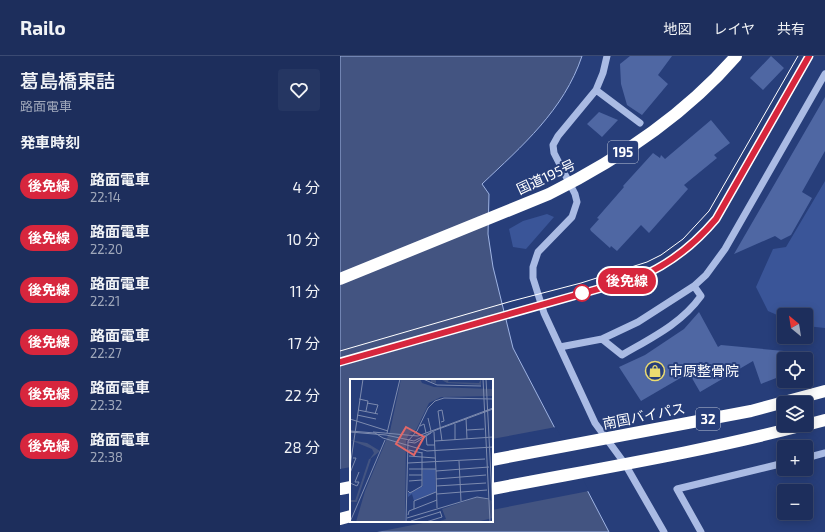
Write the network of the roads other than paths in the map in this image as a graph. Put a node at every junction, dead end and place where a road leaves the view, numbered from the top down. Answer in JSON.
{"nodes":[{"id":1,"x":606,"y":56,"type":"edge"},
{"id":2,"x":736,"y":56,"type":"edge"},
{"id":3,"x":825,"y":74,"type":"edge"},
{"id":4,"x":596,"y":90,"type":"junction"},
{"id":5,"x":640,"y":123,"type":"dead end"},
{"id":6,"x":570,"y":183,"type":"junction"},
{"id":7,"x":340,"y":279,"type":"edge"},
{"id":8,"x":694,"y":286,"type":"junction"},
{"id":9,"x":602,"y":339,"type":"junction"},
{"id":10,"x":560,"y":347,"type":"junction"},
{"id":11,"x":825,"y":392,"type":"edge"},
{"id":12,"x":825,"y":420,"type":"edge"},
{"id":13,"x":813,"y":423,"type":"edge"},
{"id":14,"x":779,"y":432,"type":"edge"},
{"id":15,"x":607,"y":438,"type":"junction"},
{"id":16,"x":825,"y":453,"type":"edge"},
{"id":17,"x":813,"y":456,"type":"edge"},
{"id":18,"x":493,"y":460,"type":"edge"},
{"id":19,"x":625,"y":464,"type":"junction"},
{"id":20,"x":777,"y":465,"type":"edge"},
{"id":21,"x":350,"y":487,"type":"edge"},
{"id":22,"x":340,"y":489,"type":"edge"},
{"id":23,"x":493,"y":489,"type":"edge"},
{"id":24,"x":350,"y":516,"type":"edge"},
{"id":25,"x":340,"y":518,"type":"edge"},
{"id":26,"x":664,"y":532,"type":"edge"},
{"id":27,"x":701,"y":532,"type":"edge"}],
"edges":[{"from":1,"to":4,"type":"street"},
{"from":2,"to":6,"type":"highway","name":"国道195号","number":"195"},
{"from":3,"to":8,"type":"street"},
{"from":4,"to":5,"type":"street"},
{"from":4,"to":6,"type":"street"},
{"from":6,"to":7,"type":"highway","name":"国道195号","number":"195"},
{"from":6,"to":10,"type":"street"},
{"from":8,"to":9,"type":"street"},
{"from":8,"to":9,"type":"street"},
{"from":9,"to":10,"type":"street"},
{"from":10,"to":15,"type":"street"},
{"from":11,"to":15,"type":"highway","name":"南国バイパス","number":"32"},
{"from":12,"to":13,"type":"highway","number":"32"},
{"from":14,"to":19,"type":"highway","number":"32"},
{"from":15,"to":18,"type":"highway","name":"南国バイパス","number":"32"},
{"from":15,"to":19,"type":"street"},
{"from":16,"to":17,"type":"street"},
{"from":19,"to":23,"type":"highway","number":"32"},
{"from":19,"to":26,"type":"street"},
{"from":20,"to":27,"type":"street"},
{"from":21,"to":22,"type":"highway"},
{"from":24,"to":25,"type":"highway"}]}
